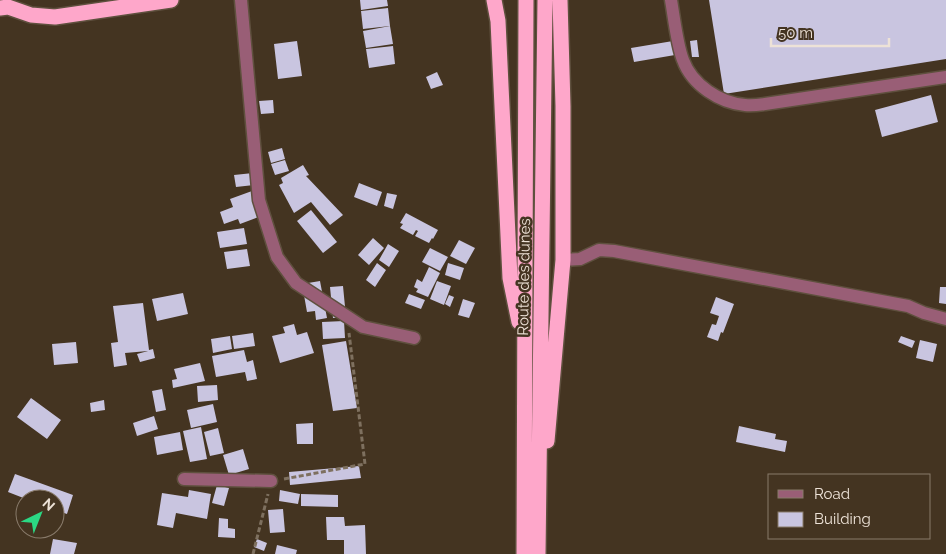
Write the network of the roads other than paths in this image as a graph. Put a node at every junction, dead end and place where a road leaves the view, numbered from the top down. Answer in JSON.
{"nodes":[{"id":1,"x":171,"y":0,"type":"edge"},
{"id":2,"x":240,"y":0,"type":"edge"},
{"id":3,"x":494,"y":0,"type":"edge"},
{"id":4,"x":560,"y":0,"type":"edge"},
{"id":5,"x":670,"y":0,"type":"edge"},
{"id":6,"x":526,"y":6,"type":"edge"},
{"id":7,"x":545,"y":6,"type":"edge"},
{"id":8,"x":4,"y":8,"type":"edge"},
{"id":9,"x":946,"y":77,"type":"edge"},
{"id":10,"x":563,"y":260,"type":"junction"},
{"id":11,"x":946,"y":319,"type":"edge"},
{"id":12,"x":525,"y":336,"type":"junction"},
{"id":13,"x":414,"y":338,"type":"dead end"},
{"id":14,"x":184,"y":479,"type":"dead end"},
{"id":15,"x":271,"y":481,"type":"road end"},
{"id":16,"x":538,"y":517,"type":"junction"},
{"id":17,"x":524,"y":554,"type":"edge"},
{"id":18,"x":538,"y":554,"type":"edge"}],
"edges":[{"from":1,"to":8,"type":"highway"},
{"from":2,"to":13,"type":"street"},
{"from":3,"to":12,"type":"highway"},
{"from":4,"to":10,"type":"highway"},
{"from":5,"to":9,"type":"street"},
{"from":6,"to":12,"type":"highway"},
{"from":7,"to":16,"type":"highway","name":"Route des dunes"},
{"from":10,"to":11,"type":"street"},
{"from":10,"to":16,"type":"highway"},
{"from":12,"to":17,"type":"highway"},
{"from":14,"to":15,"type":"street"},
{"from":16,"to":18,"type":"highway","name":"Route des dunes"}]}
